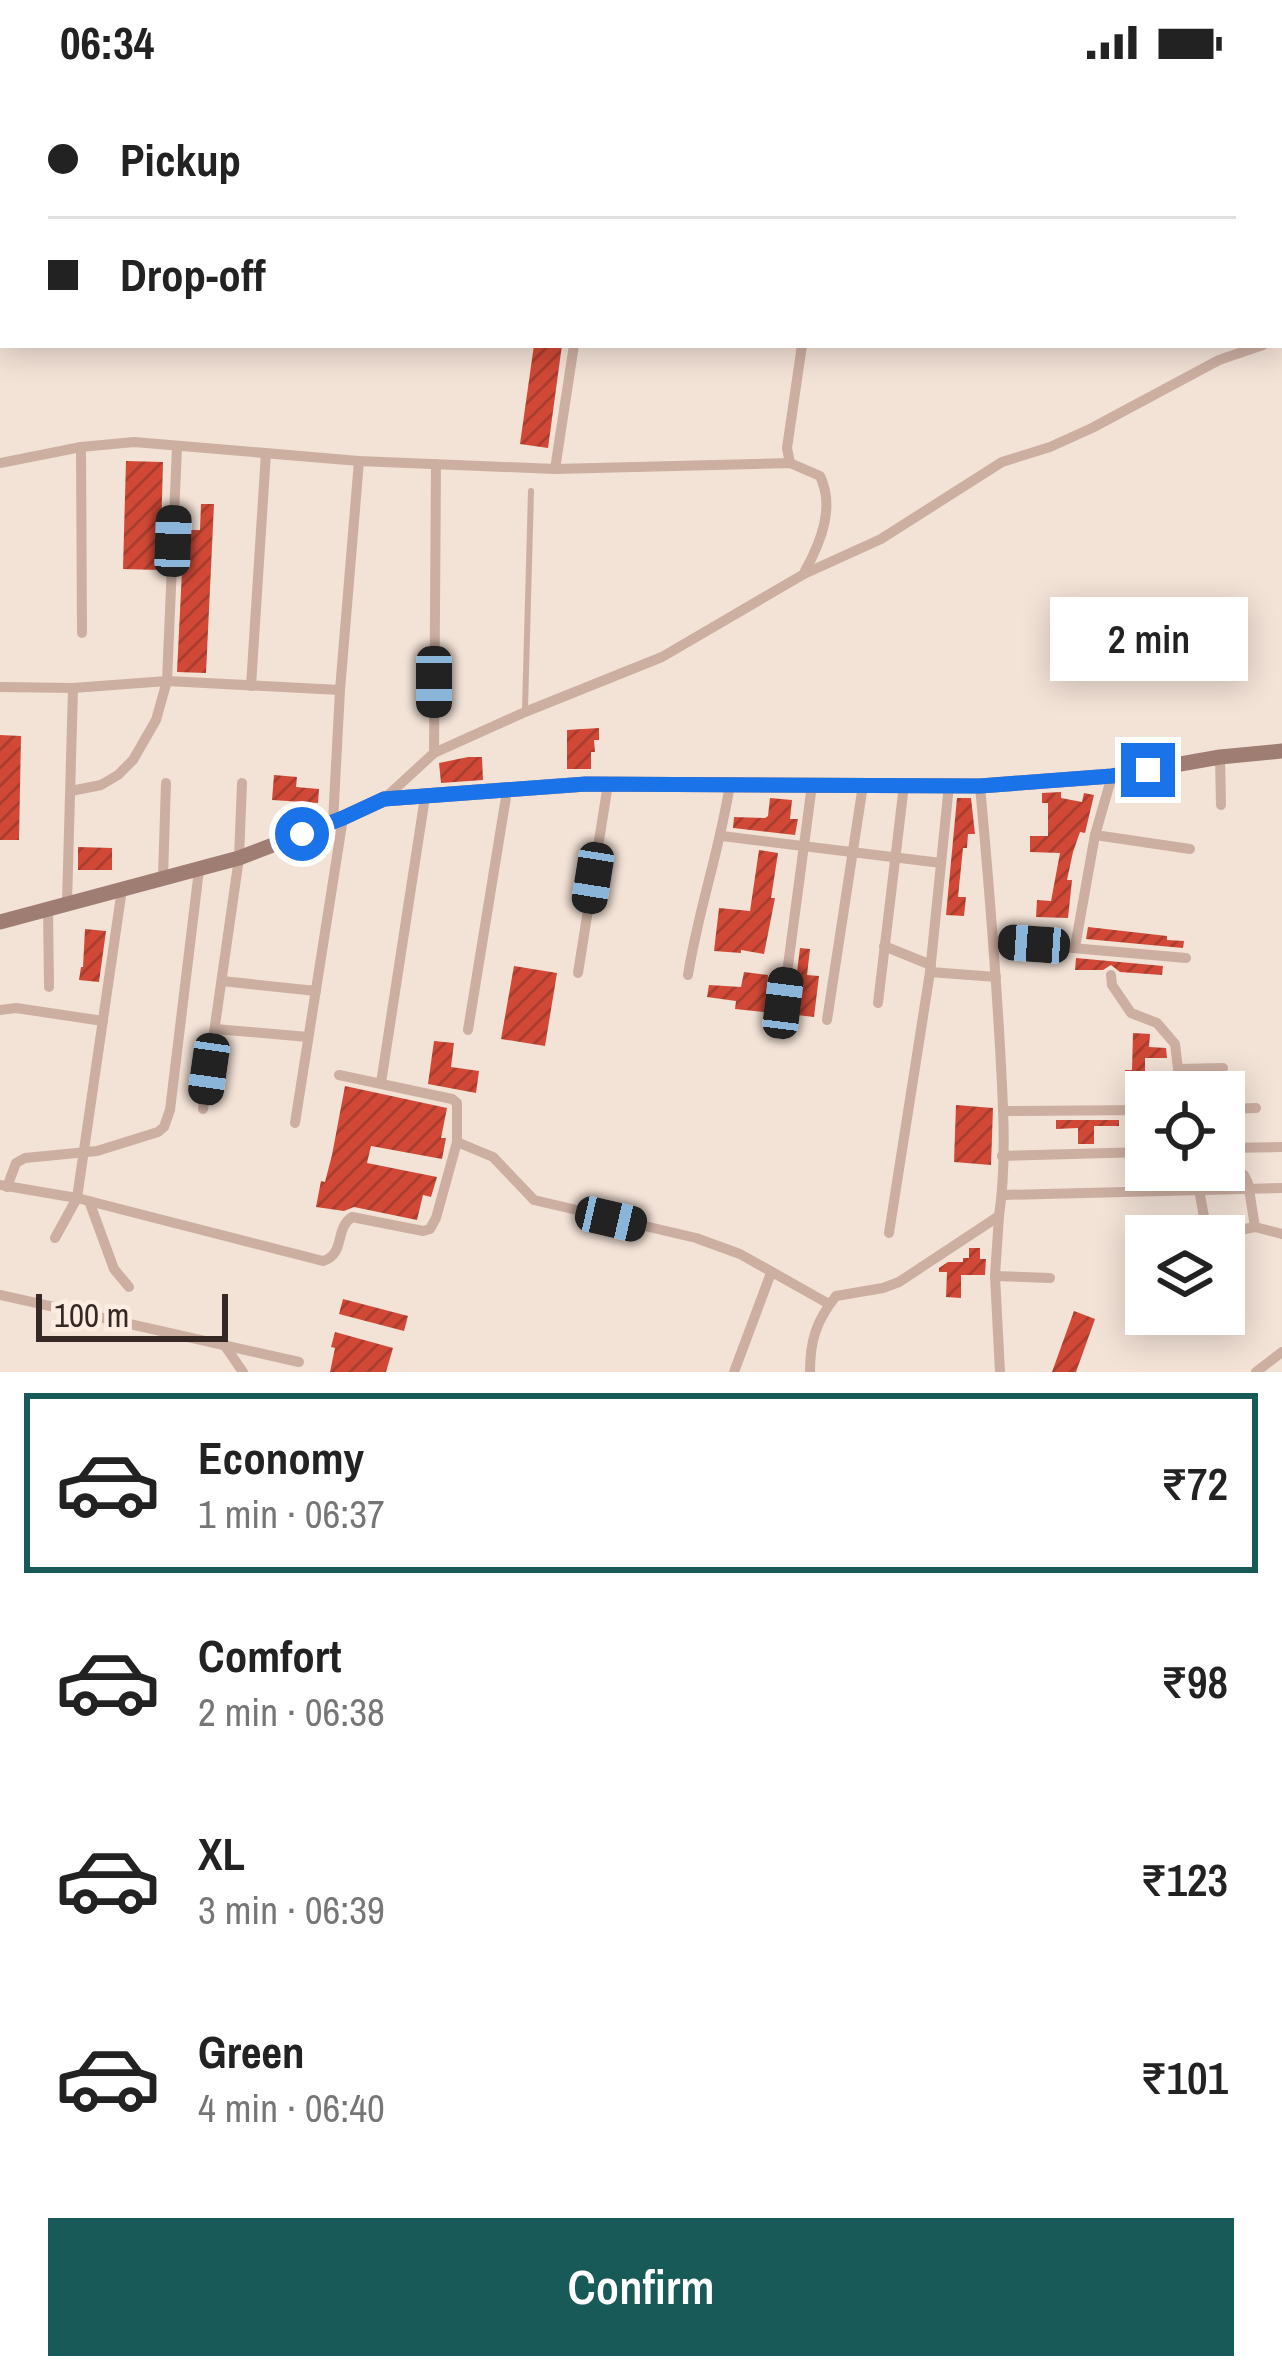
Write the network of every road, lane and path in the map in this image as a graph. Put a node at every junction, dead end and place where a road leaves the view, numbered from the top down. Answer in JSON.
{"nodes":[{"id":1,"x":574,"y":348,"type":"edge"},
{"id":2,"x":802,"y":348,"type":"edge"},
{"id":3,"x":1221,"y":348,"type":"edge"},
{"id":4,"x":1254,"y":348,"type":"edge"},
{"id":5,"x":1219,"y":360,"type":"junction"},
{"id":6,"x":81,"y":447,"type":"junction"},
{"id":7,"x":177,"y":447,"type":"junction"},
{"id":8,"x":266,"y":453,"type":"junction"},
{"id":9,"x":359,"y":460,"type":"junction"},
{"id":10,"x":0,"y":463,"type":"edge"},
{"id":11,"x":790,"y":463,"type":"junction"},
{"id":12,"x":436,"y":464,"type":"junction"},
{"id":13,"x":555,"y":469,"type":"junction"},
{"id":14,"x":531,"y":491,"type":"dead end"},
{"id":15,"x":804,"y":574,"type":"junction"},
{"id":16,"x":82,"y":633,"type":"dead end"},
{"id":17,"x":167,"y":681,"type":"junction"},
{"id":18,"x":251,"y":686,"type":"junction"},
{"id":19,"x":0,"y":687,"type":"edge"},
{"id":20,"x":73,"y":688,"type":"junction"},
{"id":21,"x":340,"y":690,"type":"junction"},
{"id":22,"x":525,"y":712,"type":"junction"},
{"id":23,"x":1282,"y":751,"type":"edge"},
{"id":24,"x":434,"y":753,"type":"junction"},
{"id":25,"x":1220,"y":757,"type":"junction"},
{"id":26,"x":1112,"y":776,"type":"junction"},
{"id":27,"x":166,"y":783,"type":"dead end"},
{"id":28,"x":242,"y":783,"type":"dead end"},
{"id":29,"x":608,"y":784,"type":"junction"},
{"id":30,"x":730,"y":784,"type":"junction"},
{"id":31,"x":812,"y":785,"type":"junction"},
{"id":32,"x":863,"y":785,"type":"junction"},
{"id":33,"x":904,"y":785,"type":"junction"},
{"id":34,"x":949,"y":785,"type":"junction"},
{"id":35,"x":980,"y":786,"type":"junction"},
{"id":36,"x":71,"y":791,"type":"junction"},
{"id":37,"x":507,"y":791,"type":"junction"},
{"id":38,"x":425,"y":797,"type":"junction"},
{"id":39,"x":384,"y":799,"type":"junction"},
{"id":40,"x":1221,"y":805,"type":"dead end"},
{"id":41,"x":338,"y":820,"type":"junction"},
{"id":42,"x":1094,"y":835,"type":"junction"},
{"id":43,"x":722,"y":836,"type":"junction"},
{"id":44,"x":804,"y":846,"type":"junction"},
{"id":45,"x":1190,"y":849,"type":"dead end"},
{"id":46,"x":853,"y":852,"type":"junction"},
{"id":47,"x":239,"y":858,"type":"junction"},
{"id":48,"x":895,"y":858,"type":"junction"},
{"id":49,"x":941,"y":863,"type":"junction"},
{"id":50,"x":199,"y":870,"type":"junction"},
{"id":51,"x":163,"y":878,"type":"junction"},
{"id":52,"x":122,"y":889,"type":"junction"},
{"id":53,"x":67,"y":903,"type":"junction"},
{"id":54,"x":48,"y":908,"type":"junction"},
{"id":55,"x":0,"y":922,"type":"edge"},
{"id":56,"x":994,"y":941,"type":"junction"},
{"id":57,"x":884,"y":946,"type":"junction"},
{"id":58,"x":1075,"y":946,"type":"junction"},
{"id":59,"x":1186,"y":958,"type":"dead end"},
{"id":60,"x":931,"y":969,"type":"junction"},
{"id":61,"x":578,"y":973,"type":"dead end"},
{"id":62,"x":688,"y":975,"type":"dead end"},
{"id":63,"x":1111,"y":975,"type":"dead end"},
{"id":64,"x":996,"y":977,"type":"junction"},
{"id":65,"x":221,"y":981,"type":"junction"},
{"id":66,"x":50,"y":987,"type":"dead end"},
{"id":67,"x":316,"y":991,"type":"junction"},
{"id":68,"x":783,"y":1003,"type":"dead end"},
{"id":69,"x":878,"y":1003,"type":"dead end"},
{"id":70,"x":0,"y":1010,"type":"edge"},
{"id":71,"x":827,"y":1020,"type":"dead end"},
{"id":72,"x":103,"y":1021,"type":"junction"},
{"id":73,"x":215,"y":1029,"type":"junction"},
{"id":74,"x":468,"y":1030,"type":"dead end"},
{"id":75,"x":308,"y":1037,"type":"junction"},
{"id":76,"x":1223,"y":1068,"type":"dead end"},
{"id":77,"x":1178,"y":1069,"type":"joint"},
{"id":78,"x":339,"y":1075,"type":"dead end"},
{"id":79,"x":381,"y":1084,"type":"junction"},
{"id":80,"x":1245,"y":1108,"type":"edge"},
{"id":81,"x":1256,"y":1108,"type":"dead end"},
{"id":82,"x":203,"y":1109,"type":"dead end"},
{"id":83,"x":1125,"y":1109,"type":"edge"},
{"id":84,"x":1003,"y":1111,"type":"junction"},
{"id":85,"x":295,"y":1123,"type":"dead end"},
{"id":86,"x":457,"y":1142,"type":"junction"},
{"id":87,"x":1282,"y":1147,"type":"edge"},
{"id":88,"x":1245,"y":1148,"type":"edge"},
{"id":89,"x":84,"y":1152,"type":"junction"},
{"id":90,"x":1125,"y":1152,"type":"edge"},
{"id":91,"x":1002,"y":1156,"type":"junction"},
{"id":92,"x":1245,"y":1178,"type":"edge"},
{"id":93,"x":4,"y":1186,"type":"edge"},
{"id":94,"x":1245,"y":1189,"type":"edge"},
{"id":95,"x":1249,"y":1189,"type":"junction"},
{"id":96,"x":1282,"y":1189,"type":"edge"},
{"id":97,"x":1139,"y":1191,"type":"edge"},
{"id":98,"x":1199,"y":1191,"type":"edge"},
{"id":99,"x":1002,"y":1195,"type":"junction"},
{"id":100,"x":83,"y":1200,"type":"junction"},
{"id":101,"x":999,"y":1216,"type":"junction"},
{"id":102,"x":1255,"y":1227,"type":"junction"},
{"id":103,"x":889,"y":1233,"type":"dead end"},
{"id":104,"x":1282,"y":1234,"type":"edge"},
{"id":105,"x":55,"y":1238,"type":"dead end"},
{"id":106,"x":771,"y":1274,"type":"junction"},
{"id":107,"x":995,"y":1276,"type":"junction"},
{"id":108,"x":1050,"y":1278,"type":"dead end"},
{"id":109,"x":129,"y":1287,"type":"dead end"},
{"id":110,"x":0,"y":1295,"type":"edge"},
{"id":111,"x":829,"y":1304,"type":"junction"},
{"id":112,"x":225,"y":1346,"type":"junction"},
{"id":113,"x":1282,"y":1352,"type":"edge"},
{"id":114,"x":299,"y":1362,"type":"dead end"},
{"id":115,"x":243,"y":1372,"type":"edge"},
{"id":116,"x":734,"y":1372,"type":"edge"},
{"id":117,"x":810,"y":1372,"type":"edge"},
{"id":118,"x":1000,"y":1372,"type":"edge"},
{"id":119,"x":1256,"y":1372,"type":"edge"}],
"edges":[{"from":1,"to":13,"type":"street"},
{"from":2,"to":11,"type":"street"},
{"from":3,"to":5,"type":"street"},
{"from":4,"to":5,"type":"street"},
{"from":5,"to":15,"type":"street"},
{"from":6,"to":7,"type":"street"},
{"from":6,"to":10,"type":"street"},
{"from":6,"to":16,"type":"street"},
{"from":7,"to":8,"type":"street"},
{"from":7,"to":17,"type":"street"},
{"from":8,"to":9,"type":"street"},
{"from":8,"to":18,"type":"street"},
{"from":9,"to":12,"type":"street"},
{"from":9,"to":21,"type":"street"},
{"from":11,"to":13,"type":"street"},
{"from":11,"to":15,"type":"street"},
{"from":12,"to":13,"type":"street"},
{"from":12,"to":24,"type":"street"},
{"from":14,"to":22,"type":"lane"},
{"from":15,"to":22,"type":"street"},
{"from":17,"to":18,"type":"street"},
{"from":17,"to":20,"type":"street"},
{"from":17,"to":36,"type":"street"},
{"from":18,"to":21,"type":"street"},
{"from":19,"to":20,"type":"street"},
{"from":20,"to":36,"type":"street"},
{"from":21,"to":41,"type":"street"},
{"from":22,"to":24,"type":"street"},
{"from":23,"to":25,"type":"street"},
{"from":24,"to":39,"type":"street"},
{"from":25,"to":26,"type":"street"},
{"from":25,"to":40,"type":"street"},
{"from":26,"to":35,"type":"street"},
{"from":26,"to":42,"type":"street"},
{"from":27,"to":51,"type":"street"},
{"from":28,"to":47,"type":"street"},
{"from":29,"to":30,"type":"street"},
{"from":29,"to":37,"type":"street"},
{"from":29,"to":61,"type":"street"},
{"from":30,"to":31,"type":"street"},
{"from":30,"to":43,"type":"street"},
{"from":31,"to":32,"type":"street"},
{"from":31,"to":44,"type":"street"},
{"from":32,"to":33,"type":"street"},
{"from":32,"to":46,"type":"street"},
{"from":33,"to":34,"type":"street"},
{"from":33,"to":48,"type":"street"},
{"from":34,"to":35,"type":"street"},
{"from":34,"to":49,"type":"street"},
{"from":35,"to":56,"type":"street"},
{"from":36,"to":53,"type":"street"},
{"from":37,"to":38,"type":"street"},
{"from":37,"to":74,"type":"street"},
{"from":38,"to":39,"type":"street"},
{"from":38,"to":79,"type":"street"},
{"from":39,"to":41,"type":"street"},
{"from":41,"to":47,"type":"street"},
{"from":41,"to":67,"type":"street"},
{"from":42,"to":45,"type":"street"},
{"from":42,"to":58,"type":"street"},
{"from":43,"to":44,"type":"street"},
{"from":43,"to":62,"type":"street"},
{"from":44,"to":46,"type":"street"},
{"from":44,"to":68,"type":"street"},
{"from":46,"to":48,"type":"street"},
{"from":46,"to":71,"type":"street"},
{"from":47,"to":50,"type":"street"},
{"from":47,"to":65,"type":"street"},
{"from":48,"to":49,"type":"street"},
{"from":48,"to":57,"type":"street"},
{"from":49,"to":60,"type":"street"},
{"from":50,"to":51,"type":"street"},
{"from":50,"to":89,"type":"street"},
{"from":51,"to":52,"type":"street"},
{"from":52,"to":53,"type":"street"},
{"from":52,"to":72,"type":"street"},
{"from":53,"to":54,"type":"street"},
{"from":54,"to":55,"type":"street"},
{"from":54,"to":66,"type":"street"},
{"from":56,"to":58,"type":"street"},
{"from":56,"to":64,"type":"street"},
{"from":57,"to":60,"type":"street"},
{"from":57,"to":69,"type":"street"},
{"from":58,"to":59,"type":"street"},
{"from":60,"to":64,"type":"street"},
{"from":60,"to":103,"type":"street"},
{"from":63,"to":77,"type":"street"},
{"from":64,"to":84,"type":"street"},
{"from":65,"to":67,"type":"street"},
{"from":65,"to":73,"type":"street"},
{"from":67,"to":75,"type":"street"},
{"from":70,"to":72,"type":"street"},
{"from":72,"to":89,"type":"street"},
{"from":73,"to":75,"type":"street"},
{"from":73,"to":82,"type":"street"},
{"from":75,"to":85,"type":"street"},
{"from":76,"to":77,"type":"street"},
{"from":78,"to":79,"type":"street"},
{"from":79,"to":86,"type":"street"},
{"from":80,"to":81,"type":"street"},
{"from":83,"to":84,"type":"street"},
{"from":84,"to":91,"type":"street"},
{"from":86,"to":100,"type":"street"},
{"from":86,"to":106,"type":"street"},
{"from":87,"to":88,"type":"street"},
{"from":89,"to":93,"type":"street"},
{"from":89,"to":100,"type":"street"},
{"from":90,"to":91,"type":"street"},
{"from":91,"to":99,"type":"street"},
{"from":92,"to":95,"type":"street"},
{"from":93,"to":100,"type":"street"},
{"from":94,"to":95,"type":"street"},
{"from":95,"to":96,"type":"street"},
{"from":95,"to":102,"type":"street"},
{"from":97,"to":99,"type":"street"},
{"from":98,"to":102,"type":"street"},
{"from":99,"to":101,"type":"street"},
{"from":100,"to":105,"type":"street"},
{"from":100,"to":109,"type":"street"},
{"from":101,"to":107,"type":"street"},
{"from":101,"to":111,"type":"street"},
{"from":102,"to":104,"type":"street"},
{"from":106,"to":111,"type":"street"},
{"from":106,"to":116,"type":"street"},
{"from":107,"to":108,"type":"street"},
{"from":107,"to":118,"type":"street"},
{"from":110,"to":112,"type":"street"},
{"from":111,"to":117,"type":"street"},
{"from":112,"to":114,"type":"street"},
{"from":112,"to":115,"type":"street"},
{"from":113,"to":119,"type":"street"}]}
